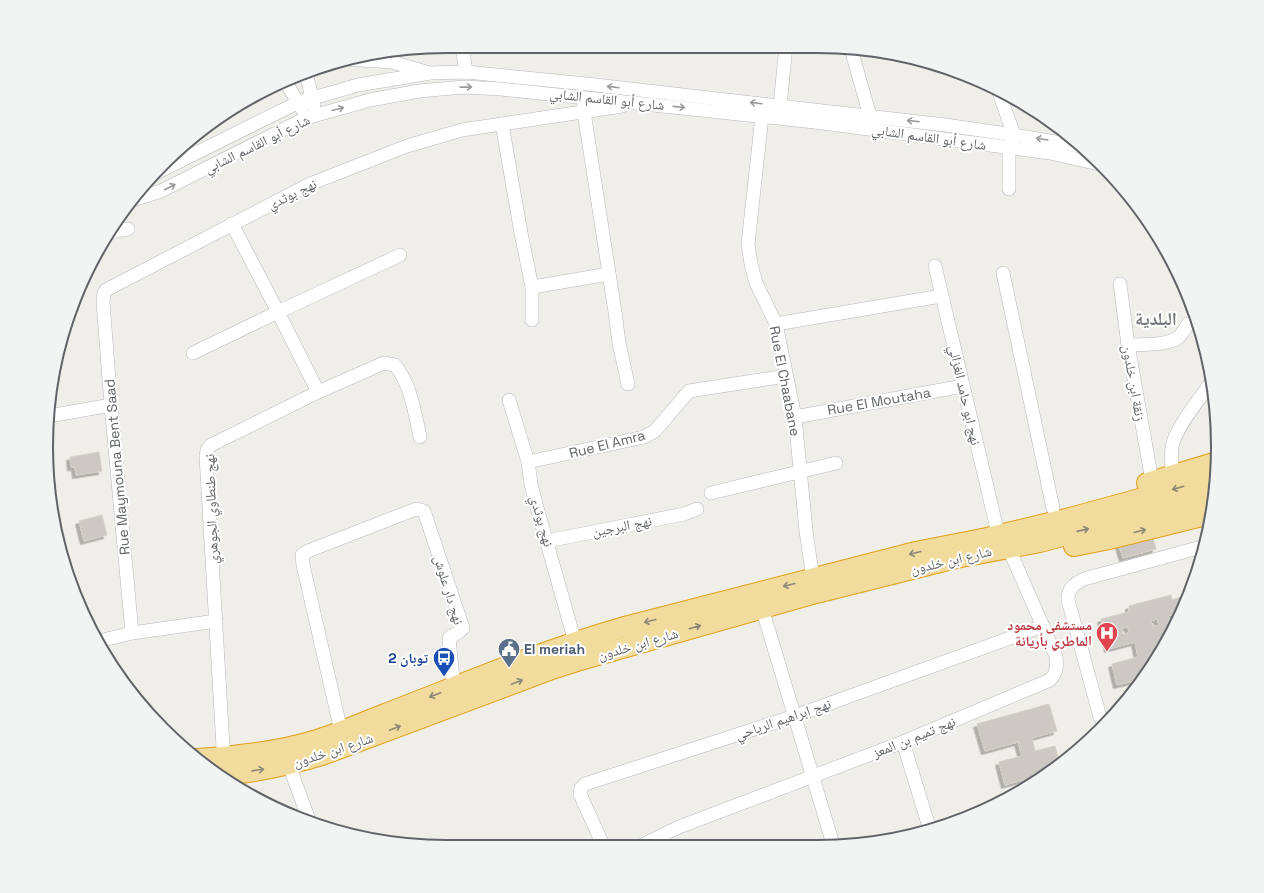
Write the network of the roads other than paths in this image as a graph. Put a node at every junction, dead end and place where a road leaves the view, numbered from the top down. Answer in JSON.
{"nodes":[{"id":1,"x":463,"y":53,"type":"edge"},
{"id":2,"x":785,"y":53,"type":"edge"},
{"id":3,"x":852,"y":55,"type":"edge"},
{"id":4,"x":391,"y":58,"type":"edge"},
{"id":5,"x":466,"y":72,"type":"junction"},
{"id":6,"x":430,"y":73,"type":"junction"},
{"id":7,"x":306,"y":79,"type":"edge"},
{"id":8,"x":290,"y":86,"type":"edge"},
{"id":9,"x":586,"y":91,"type":"junction"},
{"id":10,"x":1001,"y":99,"type":"edge"},
{"id":11,"x":305,"y":100,"type":"junction"},
{"id":12,"x":639,"y":103,"type":"junction"},
{"id":13,"x":780,"y":106,"type":"junction"},
{"id":14,"x":584,"y":112,"type":"junction"},
{"id":15,"x":312,"y":116,"type":"junction"},
{"id":16,"x":762,"y":116,"type":"junction"},
{"id":17,"x":870,"y":123,"type":"junction"},
{"id":18,"x":502,"y":124,"type":"junction"},
{"id":19,"x":1014,"y":135,"type":"junction"},
{"id":20,"x":1069,"y":144,"type":"edge"},
{"id":21,"x":1009,"y":149,"type":"junction"},
{"id":22,"x":1089,"y":162,"type":"edge"},
{"id":23,"x":170,"y":166,"type":"edge"},
{"id":24,"x":1009,"y":189,"type":"dead end"},
{"id":25,"x":143,"y":197,"type":"edge"},
{"id":26,"x":232,"y":224,"type":"junction"},
{"id":27,"x":128,"y":228,"type":"dead end"},
{"id":28,"x":118,"y":230,"type":"edge"},
{"id":29,"x":400,"y":255,"type":"dead end"},
{"id":30,"x":935,"y":266,"type":"dead end"},
{"id":31,"x":1003,"y":273,"type":"dead end"},
{"id":32,"x":609,"y":274,"type":"junction"},
{"id":33,"x":1120,"y":284,"type":"dead end"},
{"id":34,"x":532,"y":287,"type":"junction"},
{"id":35,"x":941,"y":296,"type":"junction"},
{"id":36,"x":103,"y":302,"type":"joint"},
{"id":37,"x":278,"y":312,"type":"junction"},
{"id":38,"x":532,"y":320,"type":"dead end"},
{"id":39,"x":776,"y":324,"type":"junction"},
{"id":40,"x":1188,"y":324,"type":"dead end"},
{"id":41,"x":1128,"y":345,"type":"junction"},
{"id":42,"x":193,"y":353,"type":"dead end"},
{"id":43,"x":786,"y":376,"type":"junction"},
{"id":44,"x":628,"y":384,"type":"dead end"},
{"id":45,"x":963,"y":386,"type":"junction"},
{"id":46,"x":1207,"y":389,"type":"edge"},
{"id":47,"x":318,"y":392,"type":"junction"},
{"id":48,"x":509,"y":400,"type":"dead end"},
{"id":49,"x":111,"y":405,"type":"junction"},
{"id":50,"x":54,"y":415,"type":"edge"},
{"id":51,"x":795,"y":417,"type":"junction"},
{"id":52,"x":420,"y":437,"type":"dead end"},
{"id":53,"x":528,"y":462,"type":"junction"},
{"id":54,"x":836,"y":463,"type":"dead end"},
{"id":55,"x":1210,"y":464,"type":"edge"},
{"id":56,"x":800,"y":472,"type":"junction"},
{"id":57,"x":1172,"y":475,"type":"junction"},
{"id":58,"x":1209,"y":480,"type":"edge"},
{"id":59,"x":1152,"y":482,"type":"junction"},
{"id":60,"x":711,"y":493,"type":"dead end"},
{"id":61,"x":1208,"y":496,"type":"edge"},
{"id":62,"x":1053,"y":508,"type":"junction"},
{"id":63,"x":697,"y":509,"type":"dead end"},
{"id":64,"x":1205,"y":515,"type":"edge"},
{"id":65,"x":996,"y":525,"type":"junction"},
{"id":66,"x":547,"y":541,"type":"junction"},
{"id":67,"x":953,"y":544,"type":"junction"},
{"id":68,"x":1013,"y":547,"type":"junction"},
{"id":69,"x":1198,"y":548,"type":"edge"},
{"id":70,"x":813,"y":579,"type":"junction"},
{"id":71,"x":762,"y":608,"type":"junction"},
{"id":72,"x":216,"y":621,"type":"junction"},
{"id":73,"x":1043,"y":626,"type":"junction"},
{"id":74,"x":132,"y":633,"type":"junction"},
{"id":75,"x":104,"y":640,"type":"edge"},
{"id":76,"x":575,"y":642,"type":"junction"},
{"id":77,"x":454,"y":688,"type":"junction"},
{"id":78,"x":795,"y":716,"type":"junction"},
{"id":79,"x":1101,"y":719,"type":"edge"},
{"id":80,"x":341,"y":731,"type":"junction"},
{"id":81,"x":903,"y":742,"type":"junction"},
{"id":82,"x":289,"y":765,"type":"junction"},
{"id":83,"x":224,"y":771,"type":"edge"},
{"id":84,"x":813,"y":777,"type":"junction"},
{"id":85,"x":306,"y":814,"type":"edge"},
{"id":86,"x":928,"y":824,"type":"edge"},
{"id":87,"x":832,"y":839,"type":"edge"},
{"id":88,"x":600,"y":840,"type":"edge"},
{"id":89,"x":652,"y":840,"type":"edge"}],
"edges":[{"from":1,"to":5,"type":"street"},
{"from":2,"to":13,"type":"street"},
{"from":3,"to":17,"type":"street"},
{"from":4,"to":6,"type":"street"},
{"from":5,"to":6,"type":"street","name":"شارع أبو القاسم الشابي"},
{"from":5,"to":9,"type":"street","name":"شارع أبو القاسم الشابي"},
{"from":6,"to":11,"type":"street","name":"شارع أبو القاسم الشابي"},
{"from":7,"to":11,"type":"street"},
{"from":8,"to":11,"type":"street"},
{"from":9,"to":12,"type":"street","name":"شارع أبو القاسم الشابي"},
{"from":13,"to":9,"type":"street","name":"شارع أبو القاسم الشابي","one_way":true},
{"from":9,"to":14,"type":"street"},
{"from":15,"to":9,"type":"street","name":"شارع أبو القاسم الشابي","one_way":true},
{"from":10,"to":19,"type":"street"},
{"from":11,"to":15,"type":"street"},
{"from":11,"to":23,"type":"street","name":"شارع أبو القاسم الشابي"},
{"from":12,"to":14,"type":"street","name":"نهج بوثدي"},
{"from":12,"to":16,"type":"street","name":"شارع أبو القاسم الشابي","one_way":true},
{"from":13,"to":17,"type":"street","name":"شارع أبو القاسم الشابي"},
{"from":14,"to":18,"type":"street","name":"نهج بوثدي"},
{"from":14,"to":32,"type":"street"},
{"from":25,"to":15,"type":"street","name":"شارع أبو القاسم الشابي","one_way":true},
{"from":16,"to":17,"type":"street","name":"شارع أبو القاسم الشابي"},
{"from":16,"to":39,"type":"street","name":"Rue El Chaabane"},
{"from":19,"to":17,"type":"street","name":"شارع أبو القاسم الشابي","one_way":true},
{"from":17,"to":21,"type":"street","name":"شارع أبو القاسم الشابي"},
{"from":18,"to":26,"type":"street","name":"نهج بوثدي"},
{"from":18,"to":34,"type":"street"},
{"from":20,"to":19,"type":"street","name":"شارع أبو القاسم الشابي","one_way":true},
{"from":19,"to":21,"type":"street"},
{"from":21,"to":22,"type":"street","name":"شارع أبو القاسم الشابي"},
{"from":21,"to":24,"type":"street"},
{"from":26,"to":36,"type":"street","name":"نهج بوثدي"},
{"from":26,"to":37,"type":"street"},
{"from":27,"to":28,"type":"street"},
{"from":29,"to":37,"type":"street"},
{"from":30,"to":35,"type":"street","name":"نهج ابو حامد الغزالي"},
{"from":31,"to":62,"type":"street"},
{"from":32,"to":34,"type":"street"},
{"from":32,"to":44,"type":"street"},
{"from":33,"to":41,"type":"street","name":"زنقة ابن خلدون"},
{"from":34,"to":38,"type":"street"},
{"from":35,"to":39,"type":"street"},
{"from":35,"to":45,"type":"street","name":"نهج ابو حامد الغزالي"},
{"from":36,"to":49,"type":"street","name":"Rue Maymouna Bent Saad"},
{"from":37,"to":42,"type":"street"},
{"from":37,"to":47,"type":"street"},
{"from":39,"to":43,"type":"street","name":"Rue El Chaabane"},
{"from":40,"to":41,"type":"street"},
{"from":41,"to":59,"type":"street","name":"زنقة ابن خلدون"},
{"from":43,"to":51,"type":"street","name":"Rue El Chaabane"},
{"from":43,"to":53,"type":"street","name":"Rue El Amra"},
{"from":45,"to":51,"type":"street","name":"Rue El Moutaha"},
{"from":45,"to":65,"type":"street","name":"نهج ابو حامد الغزالي"},
{"from":46,"to":57,"type":"street"},
{"from":47,"to":52,"type":"street"},
{"from":47,"to":72,"type":"street","name":"نهج طنطاوي الجوهري"},
{"from":48,"to":53,"type":"street","name":"نهج بوثدي"},
{"from":49,"to":50,"type":"street"},
{"from":49,"to":74,"type":"street","name":"Rue Maymouna Bent Saad"},
{"from":51,"to":56,"type":"street","name":"Rue El Chaabane"},
{"from":53,"to":66,"type":"street","name":"نهج بوثدي"},
{"from":54,"to":56,"type":"street"},
{"from":55,"to":57,"type":"highway"},
{"from":56,"to":60,"type":"street"},
{"from":56,"to":70,"type":"street","name":"Rue El Chaabane"},
{"from":57,"to":59,"type":"highway"},
{"from":58,"to":67,"type":"highway","one_way":true},
{"from":59,"to":62,"type":"highway"},
{"from":68,"to":61,"type":"highway","name":"شارع ابن خلدون","one_way":true},
{"from":62,"to":65,"type":"highway"},
{"from":63,"to":66,"type":"street","name":"نهج البرجين"},
{"from":68,"to":64,"type":"highway","one_way":true},
{"from":65,"to":67,"type":"highway"},
{"from":66,"to":76,"type":"street","name":"نهج بوثدي"},
{"from":67,"to":70,"type":"highway","name":"شارع ابن خلدون","one_way":true},
{"from":68,"to":71,"type":"highway","name":"شارع ابن خلدون"},
{"from":68,"to":73,"type":"street","name":"نهج تميم بن المعز"},
{"from":69,"to":79,"type":"street"},
{"from":70,"to":76,"type":"highway","name":"شارع ابن خلدون","one_way":true},
{"from":71,"to":78,"type":"street"},
{"from":82,"to":71,"type":"highway","name":"شارع ابن خلدون","one_way":true},
{"from":72,"to":74,"type":"street"},
{"from":72,"to":83,"type":"street","name":"نهج طنطاوي الجوهري"},
{"from":73,"to":78,"type":"street","name":"نهج ابراهيم الرياحي"},
{"from":73,"to":81,"type":"street","name":"نهج تميم بن المعز"},
{"from":74,"to":75,"type":"street"},
{"from":76,"to":77,"type":"highway","name":"شارع ابن خلدون"},
{"from":77,"to":80,"type":"highway","name":"شارع ابن خلدون","one_way":true},
{"from":77,"to":80,"type":"street","name":"نهج دار علوش"},
{"from":78,"to":84,"type":"street"},
{"from":78,"to":88,"type":"street","name":"نهج ابراهيم الرياحي"},
{"from":80,"to":83,"type":"highway","name":"شارع ابن خلدون"},
{"from":81,"to":84,"type":"street","name":"نهج تميم بن المعز"},
{"from":81,"to":86,"type":"street"},
{"from":83,"to":82,"type":"highway","name":"شارع ابن خلدون","one_way":true},
{"from":82,"to":85,"type":"street"},
{"from":84,"to":87,"type":"street"},
{"from":84,"to":89,"type":"street","name":"نهج تميم بن المعز"}]}
